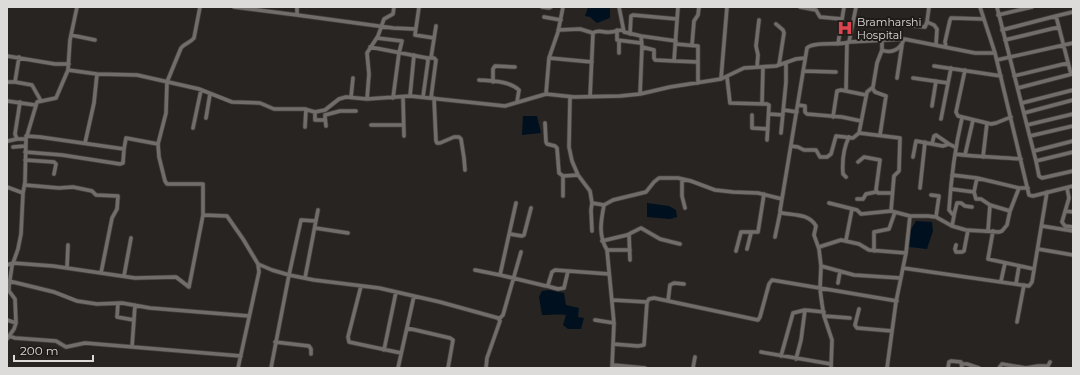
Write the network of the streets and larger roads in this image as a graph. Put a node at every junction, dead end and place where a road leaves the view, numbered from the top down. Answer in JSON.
{"nodes":[{"id":1,"x":77,"y":7,"type":"edge"},
{"id":2,"x":200,"y":7,"type":"edge"},
{"id":3,"x":234,"y":7,"type":"edge"},
{"id":4,"x":297,"y":7,"type":"edge"},
{"id":5,"x":394,"y":7,"type":"edge"},
{"id":6,"x":419,"y":7,"type":"edge"},
{"id":7,"x":542,"y":7,"type":"edge"},
{"id":8,"x":551,"y":7,"type":"edge"},
{"id":9,"x":563,"y":7,"type":"edge"},
{"id":10,"x":619,"y":7,"type":"edge"},
{"id":11,"x":678,"y":7,"type":"edge"},
{"id":12,"x":699,"y":7,"type":"edge"},
{"id":13,"x":727,"y":7,"type":"edge"},
{"id":14,"x":800,"y":7,"type":"edge"},
{"id":15,"x":844,"y":7,"type":"edge"},
{"id":16,"x":856,"y":7,"type":"edge"},
{"id":17,"x":929,"y":7,"type":"edge"},
{"id":18,"x":980,"y":7,"type":"edge"},
{"id":19,"x":997,"y":7,"type":"edge"},
{"id":20,"x":1032,"y":7,"type":"edge"},
{"id":21,"x":1073,"y":12,"type":"edge"},
{"id":22,"x":297,"y":15,"type":"junction"},
{"id":23,"x":998,"y":15,"type":"junction"},
{"id":24,"x":1056,"y":16,"type":"junction"},
{"id":25,"x":544,"y":17,"type":"dead end"},
{"id":26,"x":677,"y":19,"type":"junction"},
{"id":27,"x":842,"y":19,"type":"junction"},
{"id":28,"x":983,"y":19,"type":"junction"},
{"id":29,"x":561,"y":20,"type":"junction"},
{"id":30,"x":759,"y":20,"type":"dead end"},
{"id":31,"x":927,"y":22,"type":"junction"},
{"id":32,"x":776,"y":24,"type":"dead end"},
{"id":33,"x":896,"y":24,"type":"dead end"},
{"id":34,"x":381,"y":26,"type":"junction"},
{"id":35,"x":436,"y":26,"type":"dead end"},
{"id":36,"x":1059,"y":27,"type":"junction"},
{"id":37,"x":415,"y":29,"type":"junction"},
{"id":38,"x":558,"y":30,"type":"junction"},
{"id":39,"x":618,"y":30,"type":"junction"},
{"id":40,"x":623,"y":30,"type":"junction"},
{"id":41,"x":1002,"y":30,"type":"junction"},
{"id":42,"x":593,"y":33,"type":"junction"},
{"id":43,"x":630,"y":34,"type":"junction"},
{"id":44,"x":71,"y":35,"type":"junction"},
{"id":45,"x":641,"y":36,"type":"junction"},
{"id":46,"x":377,"y":38,"type":"junction"},
{"id":47,"x":434,"y":38,"type":"junction"},
{"id":48,"x":904,"y":39,"type":"junction"},
{"id":49,"x":95,"y":40,"type":"dead end"},
{"id":50,"x":882,"y":40,"type":"junction"},
{"id":51,"x":1005,"y":40,"type":"junction"},
{"id":52,"x":619,"y":41,"type":"junction"},
{"id":53,"x":676,"y":42,"type":"junction"},
{"id":54,"x":848,"y":42,"type":"junction"},
{"id":55,"x":1073,"y":43,"type":"edge"},
{"id":56,"x":838,"y":44,"type":"junction"},
{"id":57,"x":642,"y":45,"type":"junction"},
{"id":58,"x":692,"y":45,"type":"junction"},
{"id":59,"x":902,"y":45,"type":"junction"},
{"id":60,"x":936,"y":45,"type":"junction"},
{"id":61,"x":1064,"y":45,"type":"junction"},
{"id":62,"x":370,"y":47,"type":"junction"},
{"id":63,"x":946,"y":47,"type":"junction"},
{"id":64,"x":882,"y":50,"type":"junction"},
{"id":65,"x":399,"y":52,"type":"junction"},
{"id":66,"x":619,"y":53,"type":"dead end"},
{"id":67,"x":995,"y":53,"type":"junction"},
{"id":68,"x":414,"y":55,"type":"junction"},
{"id":69,"x":7,"y":56,"type":"edge"},
{"id":70,"x":19,"y":57,"type":"junction"},
{"id":71,"x":1009,"y":57,"type":"junction"},
{"id":72,"x":429,"y":58,"type":"junction"},
{"id":73,"x":549,"y":58,"type":"junction"},
{"id":74,"x":805,"y":58,"type":"junction"},
{"id":75,"x":997,"y":60,"type":"junction"},
{"id":76,"x":674,"y":61,"type":"junction"},
{"id":77,"x":592,"y":62,"type":"junction"},
{"id":78,"x":698,"y":62,"type":"junction"},
{"id":79,"x":786,"y":63,"type":"junction"},
{"id":80,"x":1068,"y":63,"type":"junction"},
{"id":81,"x":69,"y":64,"type":"junction"},
{"id":82,"x":779,"y":66,"type":"junction"},
{"id":83,"x":934,"y":66,"type":"dead end"},
{"id":84,"x":757,"y":67,"type":"junction"},
{"id":85,"x":515,"y":68,"type":"dead end"},
{"id":86,"x":762,"y":68,"type":"junction"},
{"id":87,"x":951,"y":68,"type":"junction"},
{"id":88,"x":68,"y":70,"type":"junction"},
{"id":89,"x":965,"y":70,"type":"junction"},
{"id":90,"x":803,"y":71,"type":"junction"},
{"id":91,"x":836,"y":72,"type":"dead end"},
{"id":92,"x":97,"y":74,"type":"junction"},
{"id":93,"x":1072,"y":74,"type":"edge"},
{"id":94,"x":1001,"y":76,"type":"junction"},
{"id":95,"x":1014,"y":76,"type":"junction"},
{"id":96,"x":727,"y":77,"type":"junction"},
{"id":97,"x":353,"y":78,"type":"dead end"},
{"id":98,"x":897,"y":78,"type":"dead end"},
{"id":99,"x":913,"y":78,"type":"dead end"},
{"id":100,"x":722,"y":79,"type":"junction"},
{"id":101,"x":479,"y":80,"type":"dead end"},
{"id":102,"x":936,"y":81,"type":"junction"},
{"id":103,"x":7,"y":82,"type":"edge"},
{"id":104,"x":15,"y":82,"type":"junction"},
{"id":105,"x":167,"y":82,"type":"junction"},
{"id":106,"x":493,"y":82,"type":"junction"},
{"id":107,"x":698,"y":83,"type":"junction"},
{"id":108,"x":948,"y":83,"type":"junction"},
{"id":109,"x":1018,"y":88,"type":"junction"},
{"id":110,"x":873,"y":89,"type":"junction"},
{"id":111,"x":202,"y":90,"type":"junction"},
{"id":112,"x":1073,"y":90,"type":"edge"},
{"id":113,"x":846,"y":91,"type":"junction"},
{"id":114,"x":210,"y":94,"type":"junction"},
{"id":115,"x":546,"y":94,"type":"junction"},
{"id":116,"x":640,"y":94,"type":"junction"},
{"id":117,"x":866,"y":95,"type":"junction"},
{"id":118,"x":410,"y":96,"type":"junction"},
{"id":119,"x":351,"y":97,"type":"junction"},
{"id":120,"x":403,"y":97,"type":"junction"},
{"id":121,"x":423,"y":97,"type":"junction"},
{"id":122,"x":570,"y":97,"type":"junction"},
{"id":123,"x":590,"y":97,"type":"junction"},
{"id":124,"x":393,"y":98,"type":"junction"},
{"id":125,"x":433,"y":98,"type":"junction"},
{"id":126,"x":367,"y":99,"type":"junction"},
{"id":127,"x":41,"y":100,"type":"junction"},
{"id":128,"x":1073,"y":100,"type":"edge"},
{"id":129,"x":7,"y":101,"type":"edge"},
{"id":130,"x":20,"y":102,"type":"junction"},
{"id":131,"x":517,"y":102,"type":"junction"},
{"id":132,"x":1022,"y":103,"type":"junction"},
{"id":133,"x":762,"y":104,"type":"junction"},
{"id":134,"x":35,"y":105,"type":"junction"},
{"id":135,"x":798,"y":105,"type":"junction"},
{"id":136,"x":932,"y":106,"type":"dead end"},
{"id":137,"x":306,"y":109,"type":"junction"},
{"id":138,"x":784,"y":110,"type":"junction"},
{"id":139,"x":356,"y":111,"type":"dead end"},
{"id":140,"x":315,"y":112,"type":"junction"},
{"id":141,"x":325,"y":112,"type":"junction"},
{"id":142,"x":797,"y":112,"type":"junction"},
{"id":143,"x":1024,"y":113,"type":"junction"},
{"id":144,"x":769,"y":114,"type":"junction"},
{"id":145,"x":1073,"y":114,"type":"edge"},
{"id":146,"x":752,"y":115,"type":"dead end"},
{"id":147,"x":783,"y":115,"type":"junction"},
{"id":148,"x":832,"y":117,"type":"junction"},
{"id":149,"x":1011,"y":117,"type":"junction"},
{"id":150,"x":206,"y":118,"type":"dead end"},
{"id":151,"x":962,"y":118,"type":"junction"},
{"id":152,"x":941,"y":119,"type":"dead end"},
{"id":153,"x":325,"y":120,"type":"junction"},
{"id":154,"x":973,"y":120,"type":"junction"},
{"id":155,"x":861,"y":121,"type":"junction"},
{"id":156,"x":545,"y":122,"type":"dead end"},
{"id":157,"x":987,"y":123,"type":"junction"},
{"id":158,"x":371,"y":125,"type":"dead end"},
{"id":159,"x":403,"y":125,"type":"junction"},
{"id":160,"x":1027,"y":125,"type":"junction"},
{"id":161,"x":326,"y":126,"type":"dead end"},
{"id":162,"x":1073,"y":126,"type":"edge"},
{"id":163,"x":305,"y":127,"type":"dead end"},
{"id":164,"x":193,"y":128,"type":"dead end"},
{"id":165,"x":768,"y":129,"type":"junction"},
{"id":166,"x":781,"y":133,"type":"dead end"},
{"id":167,"x":859,"y":133,"type":"junction"},
{"id":168,"x":880,"y":135,"type":"junction"},
{"id":169,"x":404,"y":136,"type":"dead end"},
{"id":170,"x":1030,"y":136,"type":"junction"},
{"id":171,"x":849,"y":137,"type":"junction"},
{"id":172,"x":26,"y":138,"type":"junction"},
{"id":173,"x":17,"y":139,"type":"junction"},
{"id":174,"x":767,"y":140,"type":"dead end"},
{"id":175,"x":8,"y":141,"type":"dead end"},
{"id":176,"x":1073,"y":141,"type":"edge"},
{"id":177,"x":925,"y":142,"type":"junction"},
{"id":178,"x":85,"y":143,"type":"junction"},
{"id":179,"x":158,"y":144,"type":"junction"},
{"id":180,"x":932,"y":144,"type":"junction"},
{"id":181,"x":949,"y":144,"type":"junction"},
{"id":182,"x":12,"y":146,"type":"dead end"},
{"id":183,"x":25,"y":146,"type":"junction"},
{"id":184,"x":791,"y":146,"type":"junction"},
{"id":185,"x":955,"y":147,"type":"junction"},
{"id":186,"x":124,"y":149,"type":"junction"},
{"id":187,"x":1034,"y":150,"type":"junction"},
{"id":188,"x":25,"y":152,"type":"junction"},
{"id":189,"x":1073,"y":152,"type":"edge"},
{"id":190,"x":955,"y":154,"type":"junction"},
{"id":191,"x":965,"y":155,"type":"junction"},
{"id":192,"x":913,"y":157,"type":"dead end"},
{"id":193,"x":983,"y":157,"type":"junction"},
{"id":194,"x":1021,"y":159,"type":"junction"},
{"id":195,"x":25,"y":160,"type":"junction"},
{"id":196,"x":1036,"y":161,"type":"junction"},
{"id":197,"x":858,"y":162,"type":"dead end"},
{"id":198,"x":465,"y":170,"type":"dead end"},
{"id":199,"x":1073,"y":171,"type":"edge"},
{"id":200,"x":54,"y":174,"type":"dead end"},
{"id":201,"x":578,"y":175,"type":"junction"},
{"id":202,"x":952,"y":175,"type":"junction"},
{"id":203,"x":563,"y":176,"type":"junction"},
{"id":204,"x":846,"y":177,"type":"dead end"},
{"id":205,"x":977,"y":178,"type":"junction"},
{"id":206,"x":682,"y":179,"type":"junction"},
{"id":207,"x":25,"y":185,"type":"junction"},
{"id":208,"x":1073,"y":186,"type":"edge"},
{"id":209,"x":7,"y":187,"type":"edge"},
{"id":210,"x":920,"y":188,"type":"dead end"},
{"id":211,"x":1019,"y":188,"type":"junction"},
{"id":212,"x":1028,"y":188,"type":"junction"},
{"id":213,"x":1067,"y":188,"type":"junction"},
{"id":214,"x":951,"y":189,"type":"junction"},
{"id":215,"x":876,"y":192,"type":"junction"},
{"id":216,"x":974,"y":192,"type":"junction"},
{"id":217,"x":1048,"y":192,"type":"junction"},
{"id":218,"x":23,"y":193,"type":"junction"},
{"id":219,"x":892,"y":193,"type":"junction"},
{"id":220,"x":764,"y":194,"type":"junction"},
{"id":221,"x":931,"y":195,"type":"dead end"},
{"id":222,"x":563,"y":196,"type":"dead end"},
{"id":223,"x":782,"y":199,"type":"junction"},
{"id":224,"x":857,"y":199,"type":"dead end"},
{"id":225,"x":516,"y":203,"type":"dead end"},
{"id":226,"x":592,"y":203,"type":"junction"},
{"id":227,"x":830,"y":203,"type":"dead end"},
{"id":228,"x":604,"y":205,"type":"junction"},
{"id":229,"x":990,"y":205,"type":"junction"},
{"id":230,"x":972,"y":207,"type":"dead end"},
{"id":231,"x":531,"y":208,"type":"dead end"},
{"id":232,"x":685,"y":208,"type":"dead end"},
{"id":233,"x":852,"y":209,"type":"junction"},
{"id":234,"x":318,"y":210,"type":"dead end"},
{"id":235,"x":890,"y":211,"type":"junction"},
{"id":236,"x":1010,"y":211,"type":"junction"},
{"id":237,"x":1066,"y":211,"type":"junction"},
{"id":238,"x":780,"y":212,"type":"junction"},
{"id":239,"x":895,"y":212,"type":"junction"},
{"id":240,"x":1073,"y":212,"type":"edge"},
{"id":241,"x":203,"y":215,"type":"junction"},
{"id":242,"x":954,"y":215,"type":"junction"},
{"id":243,"x":910,"y":216,"type":"junction"},
{"id":244,"x":936,"y":217,"type":"junction"},
{"id":245,"x":316,"y":222,"type":"junction"},
{"id":246,"x":952,"y":226,"type":"junction"},
{"id":247,"x":1042,"y":226,"type":"junction"},
{"id":248,"x":1073,"y":227,"type":"edge"},
{"id":249,"x":315,"y":228,"type":"junction"},
{"id":250,"x":968,"y":230,"type":"junction"},
{"id":251,"x":988,"y":231,"type":"junction"},
{"id":252,"x":993,"y":231,"type":"junction"},
{"id":253,"x":1073,"y":231,"type":"edge"},
{"id":254,"x":592,"y":232,"type":"dead end"},
{"id":255,"x":751,"y":232,"type":"junction"},
{"id":256,"x":348,"y":233,"type":"dead end"},
{"id":257,"x":510,"y":234,"type":"junction"},
{"id":258,"x":629,"y":234,"type":"junction"},
{"id":259,"x":775,"y":237,"type":"dead end"},
{"id":260,"x":131,"y":238,"type":"dead end"},
{"id":261,"x":846,"y":240,"type":"junction"},
{"id":262,"x":602,"y":241,"type":"junction"},
{"id":263,"x":680,"y":244,"type":"dead end"},
{"id":264,"x":68,"y":245,"type":"dead end"},
{"id":265,"x":956,"y":245,"type":"dead end"},
{"id":266,"x":819,"y":247,"type":"junction"},
{"id":267,"x":747,"y":249,"type":"dead end"},
{"id":268,"x":1038,"y":249,"type":"junction"},
{"id":269,"x":607,"y":250,"type":"junction"},
{"id":270,"x":630,"y":250,"type":"junction"},
{"id":271,"x":736,"y":251,"type":"dead end"},
{"id":272,"x":874,"y":251,"type":"junction"},
{"id":273,"x":521,"y":252,"type":"dead end"},
{"id":274,"x":906,"y":253,"type":"junction"},
{"id":275,"x":1073,"y":255,"type":"edge"},
{"id":276,"x":630,"y":260,"type":"dead end"},
{"id":277,"x":13,"y":263,"type":"junction"},
{"id":278,"x":1004,"y":263,"type":"junction"},
{"id":279,"x":258,"y":264,"type":"junction"},
{"id":280,"x":7,"y":265,"type":"edge"},
{"id":281,"x":821,"y":266,"type":"junction"},
{"id":282,"x":1019,"y":266,"type":"junction"},
{"id":283,"x":67,"y":268,"type":"junction"},
{"id":284,"x":903,"y":268,"type":"junction"},
{"id":285,"x":1034,"y":269,"type":"junction"},
{"id":286,"x":475,"y":270,"type":"dead end"},
{"id":287,"x":568,"y":271,"type":"junction"},
{"id":288,"x":840,"y":271,"type":"junction"},
{"id":289,"x":101,"y":273,"type":"junction"},
{"id":290,"x":289,"y":274,"type":"junction"},
{"id":291,"x":609,"y":274,"type":"junction"},
{"id":292,"x":500,"y":275,"type":"junction"},
{"id":293,"x":124,"y":276,"type":"junction"},
{"id":294,"x":305,"y":278,"type":"junction"},
{"id":295,"x":900,"y":278,"type":"junction"},
{"id":296,"x":514,"y":279,"type":"junction"},
{"id":297,"x":9,"y":281,"type":"junction"},
{"id":298,"x":1001,"y":281,"type":"junction"},
{"id":299,"x":838,"y":283,"type":"dead end"},
{"id":300,"x":684,"y":284,"type":"dead end"},
{"id":301,"x":1016,"y":284,"type":"junction"},
{"id":302,"x":1024,"y":285,"type":"junction"},
{"id":303,"x":361,"y":286,"type":"junction"},
{"id":304,"x":547,"y":286,"type":"junction"},
{"id":305,"x":820,"y":289,"type":"junction"},
{"id":306,"x":8,"y":291,"type":"edge"},
{"id":307,"x":396,"y":292,"type":"junction"},
{"id":308,"x":414,"y":296,"type":"junction"},
{"id":309,"x":612,"y":300,"type":"junction"},
{"id":310,"x":668,"y":301,"type":"junction"},
{"id":311,"x":897,"y":301,"type":"junction"},
{"id":312,"x":647,"y":302,"type":"junction"},
{"id":313,"x":118,"y":303,"type":"junction"},
{"id":314,"x":135,"y":305,"type":"junction"},
{"id":315,"x":860,"y":309,"type":"dead end"},
{"id":316,"x":805,"y":310,"type":"junction"},
{"id":317,"x":824,"y":312,"type":"junction"},
{"id":318,"x":249,"y":316,"type":"junction"},
{"id":319,"x":824,"y":316,"type":"junction"},
{"id":320,"x":850,"y":318,"type":"dead end"},
{"id":321,"x":499,"y":319,"type":"junction"},
{"id":322,"x":7,"y":320,"type":"edge"},
{"id":323,"x":134,"y":320,"type":"junction"},
{"id":324,"x":595,"y":320,"type":"dead end"},
{"id":325,"x":1017,"y":322,"type":"dead end"},
{"id":326,"x":16,"y":323,"type":"junction"},
{"id":327,"x":614,"y":323,"type":"junction"},
{"id":328,"x":407,"y":328,"type":"junction"},
{"id":329,"x":892,"y":331,"type":"junction"},
{"id":330,"x":7,"y":332,"type":"edge"},
{"id":331,"x":10,"y":336,"type":"edge"},
{"id":332,"x":275,"y":342,"type":"junction"},
{"id":333,"x":613,"y":344,"type":"junction"},
{"id":334,"x":132,"y":347,"type":"junction"},
{"id":335,"x":384,"y":350,"type":"junction"},
{"id":336,"x":761,"y":352,"type":"dead end"},
{"id":337,"x":401,"y":353,"type":"junction"},
{"id":338,"x":311,"y":354,"type":"dead end"},
{"id":339,"x":241,"y":356,"type":"junction"},
{"id":340,"x":781,"y":356,"type":"junction"},
{"id":341,"x":695,"y":357,"type":"dead end"},
{"id":342,"x":796,"y":359,"type":"junction"},
{"id":343,"x":1050,"y":362,"type":"dead end"},
{"id":344,"x":613,"y":366,"type":"edge"},
{"id":345,"x":831,"y":366,"type":"edge"},
{"id":346,"x":962,"y":366,"type":"edge"},
{"id":347,"x":238,"y":368,"type":"edge"},
{"id":348,"x":271,"y":368,"type":"edge"},
{"id":349,"x":398,"y":368,"type":"edge"},
{"id":350,"x":448,"y":368,"type":"edge"},
{"id":351,"x":486,"y":368,"type":"edge"},
{"id":352,"x":645,"y":368,"type":"edge"},
{"id":353,"x":693,"y":368,"type":"edge"},
{"id":354,"x":887,"y":368,"type":"edge"},
{"id":355,"x":948,"y":368,"type":"edge"},
{"id":356,"x":979,"y":368,"type":"edge"},
{"id":357,"x":998,"y":368,"type":"edge"}],
"edges":[{"from":1,"to":44,"type":"street"},
{"from":2,"to":105,"type":"street"},
{"from":3,"to":22,"type":"street"},
{"from":4,"to":22,"type":"street"},
{"from":5,"to":34,"type":"street"},
{"from":6,"to":37,"type":"street"},
{"from":7,"to":8,"type":"street"},
{"from":9,"to":29,"type":"street"},
{"from":10,"to":40,"type":"street"},
{"from":11,"to":26,"type":"street"},
{"from":12,"to":58,"type":"street"},
{"from":13,"to":100,"type":"street"},
{"from":14,"to":27,"type":"street"},
{"from":15,"to":27,"type":"street"},
{"from":16,"to":54,"type":"street"},
{"from":17,"to":31,"type":"street"},
{"from":18,"to":28,"type":"street"},
{"from":19,"to":23,"type":"street"},
{"from":20,"to":23,"type":"street"},
{"from":21,"to":24,"type":"street"},
{"from":22,"to":34,"type":"street"},
{"from":23,"to":41,"type":"street"},
{"from":24,"to":36,"type":"street"},
{"from":24,"to":41,"type":"street"},
{"from":25,"to":29,"type":"street"},
{"from":26,"to":43,"type":"street"},
{"from":26,"to":53,"type":"street"},
{"from":27,"to":56,"type":"street"},
{"from":28,"to":63,"type":"street"},
{"from":28,"to":67,"type":"street"},
{"from":29,"to":38,"type":"street"},
{"from":30,"to":84,"type":"street"},
{"from":31,"to":33,"type":"street"},
{"from":31,"to":60,"type":"street"},
{"from":32,"to":82,"type":"street"},
{"from":34,"to":37,"type":"street"},
{"from":34,"to":46,"type":"street"},
{"from":35,"to":47,"type":"street"},
{"from":36,"to":51,"type":"street"},
{"from":36,"to":61,"type":"street"},
{"from":37,"to":47,"type":"street"},
{"from":38,"to":42,"type":"street"},
{"from":38,"to":73,"type":"street"},
{"from":39,"to":40,"type":"street"},
{"from":39,"to":42,"type":"street"},
{"from":39,"to":52,"type":"street"},
{"from":40,"to":43,"type":"street"},
{"from":41,"to":51,"type":"street"},
{"from":42,"to":77,"type":"street"},
{"from":43,"to":45,"type":"street"},
{"from":44,"to":49,"type":"street"},
{"from":44,"to":81,"type":"street"},
{"from":45,"to":53,"type":"street"},
{"from":45,"to":57,"type":"street"},
{"from":46,"to":62,"type":"street"},
{"from":46,"to":65,"type":"street"},
{"from":47,"to":72,"type":"street"},
{"from":48,"to":50,"type":"street"},
{"from":48,"to":59,"type":"street"},
{"from":48,"to":60,"type":"street"},
{"from":50,"to":54,"type":"street"},
{"from":50,"to":64,"type":"street"},
{"from":51,"to":71,"type":"street"},
{"from":52,"to":57,"type":"street"},
{"from":52,"to":66,"type":"street"},
{"from":53,"to":58,"type":"street"},
{"from":53,"to":76,"type":"street"},
{"from":54,"to":56,"type":"street"},
{"from":54,"to":113,"type":"street"},
{"from":55,"to":61,"type":"street"},
{"from":56,"to":74,"type":"street"},
{"from":57,"to":76,"type":"street"},
{"from":57,"to":116,"type":"street"},
{"from":58,"to":78,"type":"street"},
{"from":59,"to":64,"type":"street"},
{"from":59,"to":98,"type":"street"},
{"from":60,"to":63,"type":"street"},
{"from":61,"to":71,"type":"street"},
{"from":61,"to":80,"type":"street"},
{"from":62,"to":65,"type":"street"},
{"from":62,"to":126,"type":"street"},
{"from":63,"to":67,"type":"street"},
{"from":64,"to":110,"type":"street"},
{"from":65,"to":68,"type":"street"},
{"from":65,"to":124,"type":"street"},
{"from":67,"to":75,"type":"street"},
{"from":68,"to":72,"type":"street"},
{"from":68,"to":118,"type":"street"},
{"from":69,"to":70,"type":"street"},
{"from":70,"to":81,"type":"street"},
{"from":70,"to":104,"type":"street"},
{"from":71,"to":75,"type":"street"},
{"from":71,"to":95,"type":"street"},
{"from":72,"to":121,"type":"street"},
{"from":72,"to":125,"type":"street"},
{"from":73,"to":77,"type":"street"},
{"from":73,"to":115,"type":"street"},
{"from":74,"to":79,"type":"street"},
{"from":74,"to":90,"type":"street"},
{"from":75,"to":94,"type":"street"},
{"from":76,"to":78,"type":"street"},
{"from":77,"to":123,"type":"street"},
{"from":78,"to":107,"type":"street"},
{"from":79,"to":82,"type":"street"},
{"from":79,"to":138,"type":"street"},
{"from":80,"to":93,"type":"street"},
{"from":80,"to":95,"type":"street"},
{"from":81,"to":88,"type":"street"},
{"from":82,"to":86,"type":"street"},
{"from":83,"to":87,"type":"street"},
{"from":84,"to":86,"type":"street"},
{"from":84,"to":96,"type":"street"},
{"from":85,"to":106,"type":"street"},
{"from":86,"to":133,"type":"street"},
{"from":87,"to":89,"type":"street"},
{"from":87,"to":108,"type":"street"},
{"from":88,"to":92,"type":"street"},
{"from":88,"to":127,"type":"street"},
{"from":89,"to":94,"type":"street"},
{"from":89,"to":151,"type":"street"},
{"from":90,"to":91,"type":"street"},
{"from":90,"to":135,"type":"street"},
{"from":92,"to":105,"type":"street"},
{"from":92,"to":178,"type":"street"},
{"from":93,"to":109,"type":"street"},
{"from":94,"to":149,"type":"street"},
{"from":95,"to":109,"type":"street"},
{"from":96,"to":100,"type":"street"},
{"from":96,"to":133,"type":"street"},
{"from":97,"to":119,"type":"street"},
{"from":99,"to":102,"type":"street"},
{"from":100,"to":107,"type":"street"},
{"from":101,"to":106,"type":"street"},
{"from":102,"to":108,"type":"street"},
{"from":102,"to":136,"type":"street"},
{"from":103,"to":104,"type":"street"},
{"from":104,"to":127,"type":"street"},
{"from":105,"to":111,"type":"street"},
{"from":105,"to":179,"type":"street"},
{"from":106,"to":131,"type":"street"},
{"from":107,"to":116,"type":"street"},
{"from":108,"to":152,"type":"street"},
{"from":109,"to":132,"type":"street"},
{"from":110,"to":117,"type":"street"},
{"from":110,"to":168,"type":"street"},
{"from":111,"to":114,"type":"street"},
{"from":111,"to":164,"type":"street"},
{"from":112,"to":132,"type":"street"},
{"from":113,"to":117,"type":"street"},
{"from":113,"to":148,"type":"street"},
{"from":114,"to":137,"type":"street"},
{"from":114,"to":150,"type":"street"},
{"from":115,"to":122,"type":"street"},
{"from":115,"to":131,"type":"street"},
{"from":116,"to":123,"type":"street"},
{"from":117,"to":155,"type":"street"},
{"from":118,"to":120,"type":"street"},
{"from":118,"to":121,"type":"street"},
{"from":119,"to":126,"type":"street"},
{"from":119,"to":141,"type":"street"},
{"from":120,"to":124,"type":"street"},
{"from":120,"to":159,"type":"street"},
{"from":121,"to":125,"type":"street"},
{"from":122,"to":123,"type":"street"},
{"from":122,"to":201,"type":"street"},
{"from":124,"to":126,"type":"street"},
{"from":125,"to":131,"type":"street"},
{"from":125,"to":198,"type":"street"},
{"from":127,"to":134,"type":"street"},
{"from":128,"to":143,"type":"street"},
{"from":129,"to":130,"type":"street"},
{"from":130,"to":134,"type":"street"},
{"from":130,"to":173,"type":"street"},
{"from":132,"to":143,"type":"street"},
{"from":133,"to":144,"type":"street"},
{"from":134,"to":172,"type":"street"},
{"from":135,"to":142,"type":"street"},
{"from":135,"to":148,"type":"street"},
{"from":137,"to":140,"type":"street"},
{"from":137,"to":163,"type":"street"},
{"from":138,"to":142,"type":"street"},
{"from":138,"to":147,"type":"street"},
{"from":139,"to":141,"type":"street"},
{"from":140,"to":141,"type":"street"},
{"from":140,"to":153,"type":"street"},
{"from":141,"to":153,"type":"street"},
{"from":142,"to":184,"type":"street"},
{"from":143,"to":160,"type":"street"},
{"from":144,"to":147,"type":"street"},
{"from":144,"to":165,"type":"street"},
{"from":145,"to":160,"type":"street"},
{"from":146,"to":165,"type":"street"},
{"from":147,"to":166,"type":"street"},
{"from":148,"to":155,"type":"street"},
{"from":149,"to":157,"type":"street"},
{"from":149,"to":194,"type":"street"},
{"from":151,"to":154,"type":"street"},
{"from":151,"to":185,"type":"street"},
{"from":153,"to":161,"type":"street"},
{"from":154,"to":157,"type":"street"},
{"from":154,"to":191,"type":"street"},
{"from":155,"to":167,"type":"street"},
{"from":156,"to":203,"type":"street"},
{"from":157,"to":193,"type":"street"},
{"from":158,"to":159,"type":"street"},
{"from":159,"to":169,"type":"street"},
{"from":160,"to":170,"type":"street"},
{"from":162,"to":170,"type":"street"},
{"from":165,"to":174,"type":"street"},
{"from":167,"to":168,"type":"street"},
{"from":167,"to":171,"type":"street"},
{"from":168,"to":219,"type":"street"},
{"from":170,"to":187,"type":"street"},
{"from":171,"to":184,"type":"street"},
{"from":171,"to":204,"type":"street"},
{"from":172,"to":173,"type":"street"},
{"from":172,"to":178,"type":"street"},
{"from":172,"to":183,"type":"street"},
{"from":173,"to":175,"type":"street"},
{"from":176,"to":187,"type":"street"},
{"from":177,"to":180,"type":"street"},
{"from":177,"to":192,"type":"street"},
{"from":177,"to":210,"type":"street"},
{"from":178,"to":186,"type":"street"},
{"from":179,"to":186,"type":"street"},
{"from":179,"to":241,"type":"street"},
{"from":180,"to":181,"type":"street"},
{"from":180,"to":181,"type":"street"},
{"from":181,"to":185,"type":"street"},
{"from":182,"to":183,"type":"street"},
{"from":183,"to":188,"type":"street"},
{"from":184,"to":223,"type":"street"},
{"from":185,"to":190,"type":"street"},
{"from":186,"to":188,"type":"street"},
{"from":187,"to":196,"type":"street"},
{"from":188,"to":195,"type":"street"},
{"from":189,"to":196,"type":"street"},
{"from":190,"to":191,"type":"street"},
{"from":190,"to":202,"type":"street"},
{"from":191,"to":193,"type":"street"},
{"from":193,"to":194,"type":"street"},
{"from":194,"to":212,"type":"street"},
{"from":195,"to":200,"type":"street"},
{"from":195,"to":207,"type":"street"},
{"from":196,"to":199,"type":"street"},
{"from":197,"to":215,"type":"street"},
{"from":201,"to":203,"type":"street"},
{"from":201,"to":226,"type":"street"},
{"from":202,"to":205,"type":"street"},
{"from":202,"to":214,"type":"street"},
{"from":203,"to":222,"type":"street"},
{"from":205,"to":211,"type":"street"},
{"from":205,"to":216,"type":"street"},
{"from":206,"to":220,"type":"street"},
{"from":206,"to":228,"type":"street"},
{"from":206,"to":232,"type":"street"},
{"from":207,"to":218,"type":"street"},
{"from":207,"to":289,"type":"street"},
{"from":208,"to":213,"type":"street"},
{"from":209,"to":218,"type":"street"},
{"from":211,"to":212,"type":"street"},
{"from":211,"to":236,"type":"street"},
{"from":212,"to":217,"type":"street"},
{"from":213,"to":217,"type":"street"},
{"from":213,"to":237,"type":"street"},
{"from":214,"to":216,"type":"street"},
{"from":214,"to":242,"type":"street"},
{"from":215,"to":219,"type":"street"},
{"from":215,"to":224,"type":"street"},
{"from":216,"to":229,"type":"street"},
{"from":217,"to":247,"type":"street"},
{"from":218,"to":277,"type":"street"},
{"from":219,"to":235,"type":"street"},
{"from":220,"to":223,"type":"street"},
{"from":220,"to":255,"type":"street"},
{"from":221,"to":244,"type":"street"},
{"from":223,"to":238,"type":"street"},
{"from":225,"to":257,"type":"street"},
{"from":226,"to":228,"type":"street"},
{"from":226,"to":254,"type":"street"},
{"from":227,"to":233,"type":"street"},
{"from":228,"to":262,"type":"street"},
{"from":229,"to":236,"type":"street"},
{"from":229,"to":251,"type":"street"},
{"from":230,"to":242,"type":"street"},
{"from":231,"to":257,"type":"street"},
{"from":233,"to":235,"type":"street"},
{"from":233,"to":261,"type":"street"},
{"from":234,"to":245,"type":"street"},
{"from":235,"to":239,"type":"street"},
{"from":236,"to":252,"type":"street"},
{"from":237,"to":240,"type":"street"},
{"from":237,"to":248,"type":"street"},
{"from":238,"to":259,"type":"street"},
{"from":238,"to":266,"type":"street"},
{"from":239,"to":243,"type":"street"},
{"from":239,"to":272,"type":"street"},
{"from":241,"to":279,"type":"street"},
{"from":241,"to":293,"type":"street"},
{"from":242,"to":246,"type":"street"},
{"from":243,"to":244,"type":"street"},
{"from":243,"to":274,"type":"street"},
{"from":244,"to":246,"type":"street"},
{"from":245,"to":249,"type":"street"},
{"from":245,"to":290,"type":"street"},
{"from":246,"to":250,"type":"street"},
{"from":247,"to":253,"type":"street"},
{"from":247,"to":268,"type":"street"},
{"from":249,"to":256,"type":"street"},
{"from":249,"to":294,"type":"street"},
{"from":250,"to":251,"type":"street"},
{"from":250,"to":265,"type":"street"},
{"from":251,"to":252,"type":"street"},
{"from":252,"to":278,"type":"street"},
{"from":255,"to":267,"type":"street"},
{"from":255,"to":271,"type":"street"},
{"from":257,"to":292,"type":"street"},
{"from":258,"to":262,"type":"street"},
{"from":258,"to":263,"type":"street"},
{"from":258,"to":270,"type":"street"},
{"from":260,"to":293,"type":"street"},
{"from":261,"to":266,"type":"street"},
{"from":261,"to":272,"type":"street"},
{"from":262,"to":269,"type":"street"},
{"from":264,"to":283,"type":"street"},
{"from":266,"to":281,"type":"street"},
{"from":268,"to":275,"type":"street"},
{"from":268,"to":285,"type":"street"},
{"from":269,"to":270,"type":"street"},
{"from":269,"to":291,"type":"street"},
{"from":270,"to":276,"type":"street"},
{"from":272,"to":274,"type":"street"},
{"from":273,"to":296,"type":"street"},
{"from":274,"to":284,"type":"street"},
{"from":277,"to":280,"type":"street"},
{"from":277,"to":283,"type":"street"},
{"from":277,"to":297,"type":"street"},
{"from":278,"to":282,"type":"street"},
{"from":278,"to":298,"type":"street"},
{"from":279,"to":290,"type":"street"},
{"from":279,"to":318,"type":"street"},
{"from":281,"to":288,"type":"street"},
{"from":281,"to":305,"type":"street"},
{"from":282,"to":285,"type":"street"},
{"from":282,"to":301,"type":"street"},
{"from":283,"to":289,"type":"street"},
{"from":284,"to":295,"type":"street"},
{"from":284,"to":298,"type":"street"},
{"from":285,"to":302,"type":"street"},
{"from":286,"to":292,"type":"street"},
{"from":287,"to":291,"type":"street"},
{"from":287,"to":304,"type":"street"},
{"from":287,"to":304,"type":"street"},
{"from":288,"to":295,"type":"street"},
{"from":288,"to":299,"type":"street"},
{"from":289,"to":293,"type":"street"},
{"from":290,"to":294,"type":"street"},
{"from":290,"to":332,"type":"street"},
{"from":291,"to":309,"type":"street"},
{"from":292,"to":296,"type":"street"},
{"from":294,"to":303,"type":"street"},
{"from":295,"to":311,"type":"street"},
{"from":296,"to":304,"type":"street"},
{"from":296,"to":321,"type":"street"},
{"from":297,"to":306,"type":"street"},
{"from":297,"to":313,"type":"street"},
{"from":298,"to":301,"type":"street"},
{"from":300,"to":310,"type":"street"},
{"from":301,"to":302,"type":"street"},
{"from":302,"to":325,"type":"street"},
{"from":303,"to":307,"type":"street"},
{"from":303,"to":335,"type":"street"},
{"from":305,"to":310,"type":"street"},
{"from":305,"to":311,"type":"street"},
{"from":305,"to":317,"type":"street"},
{"from":306,"to":326,"type":"street"},
{"from":307,"to":308,"type":"street"},
{"from":307,"to":335,"type":"street"},
{"from":308,"to":321,"type":"street"},
{"from":308,"to":328,"type":"street"},
{"from":309,"to":312,"type":"street"},
{"from":309,"to":327,"type":"street"},
{"from":310,"to":312,"type":"street"},
{"from":311,"to":329,"type":"street"},
{"from":312,"to":333,"type":"street"},
{"from":313,"to":314,"type":"street"},
{"from":313,"to":323,"type":"street"},
{"from":314,"to":318,"type":"street"},
{"from":314,"to":323,"type":"street"},
{"from":315,"to":329,"type":"street"},
{"from":316,"to":317,"type":"street"},
{"from":316,"to":340,"type":"street"},
{"from":316,"to":342,"type":"street"},
{"from":317,"to":319,"type":"street"},
{"from":318,"to":339,"type":"street"},
{"from":319,"to":320,"type":"street"},
{"from":319,"to":345,"type":"street"},
{"from":321,"to":351,"type":"street"},
{"from":322,"to":326,"type":"street"},
{"from":323,"to":334,"type":"street"},
{"from":324,"to":327,"type":"street"},
{"from":326,"to":331,"type":"street"},
{"from":327,"to":333,"type":"street"},
{"from":328,"to":337,"type":"street"},
{"from":328,"to":350,"type":"street"},
{"from":329,"to":354,"type":"street"},
{"from":330,"to":331,"type":"street"},
{"from":331,"to":334,"type":"street"},
{"from":332,"to":338,"type":"street"},
{"from":332,"to":348,"type":"street"},
{"from":333,"to":344,"type":"street"},
{"from":334,"to":339,"type":"street"},
{"from":335,"to":337,"type":"street"},
{"from":336,"to":340,"type":"street"},
{"from":337,"to":349,"type":"street"},
{"from":339,"to":347,"type":"street"},
{"from":340,"to":342,"type":"street"},
{"from":341,"to":353,"type":"street"},
{"from":342,"to":345,"type":"street"},
{"from":343,"to":357,"type":"street"},
{"from":344,"to":352,"type":"street"},
{"from":346,"to":355,"type":"street"},
{"from":346,"to":356,"type":"street"}]}
